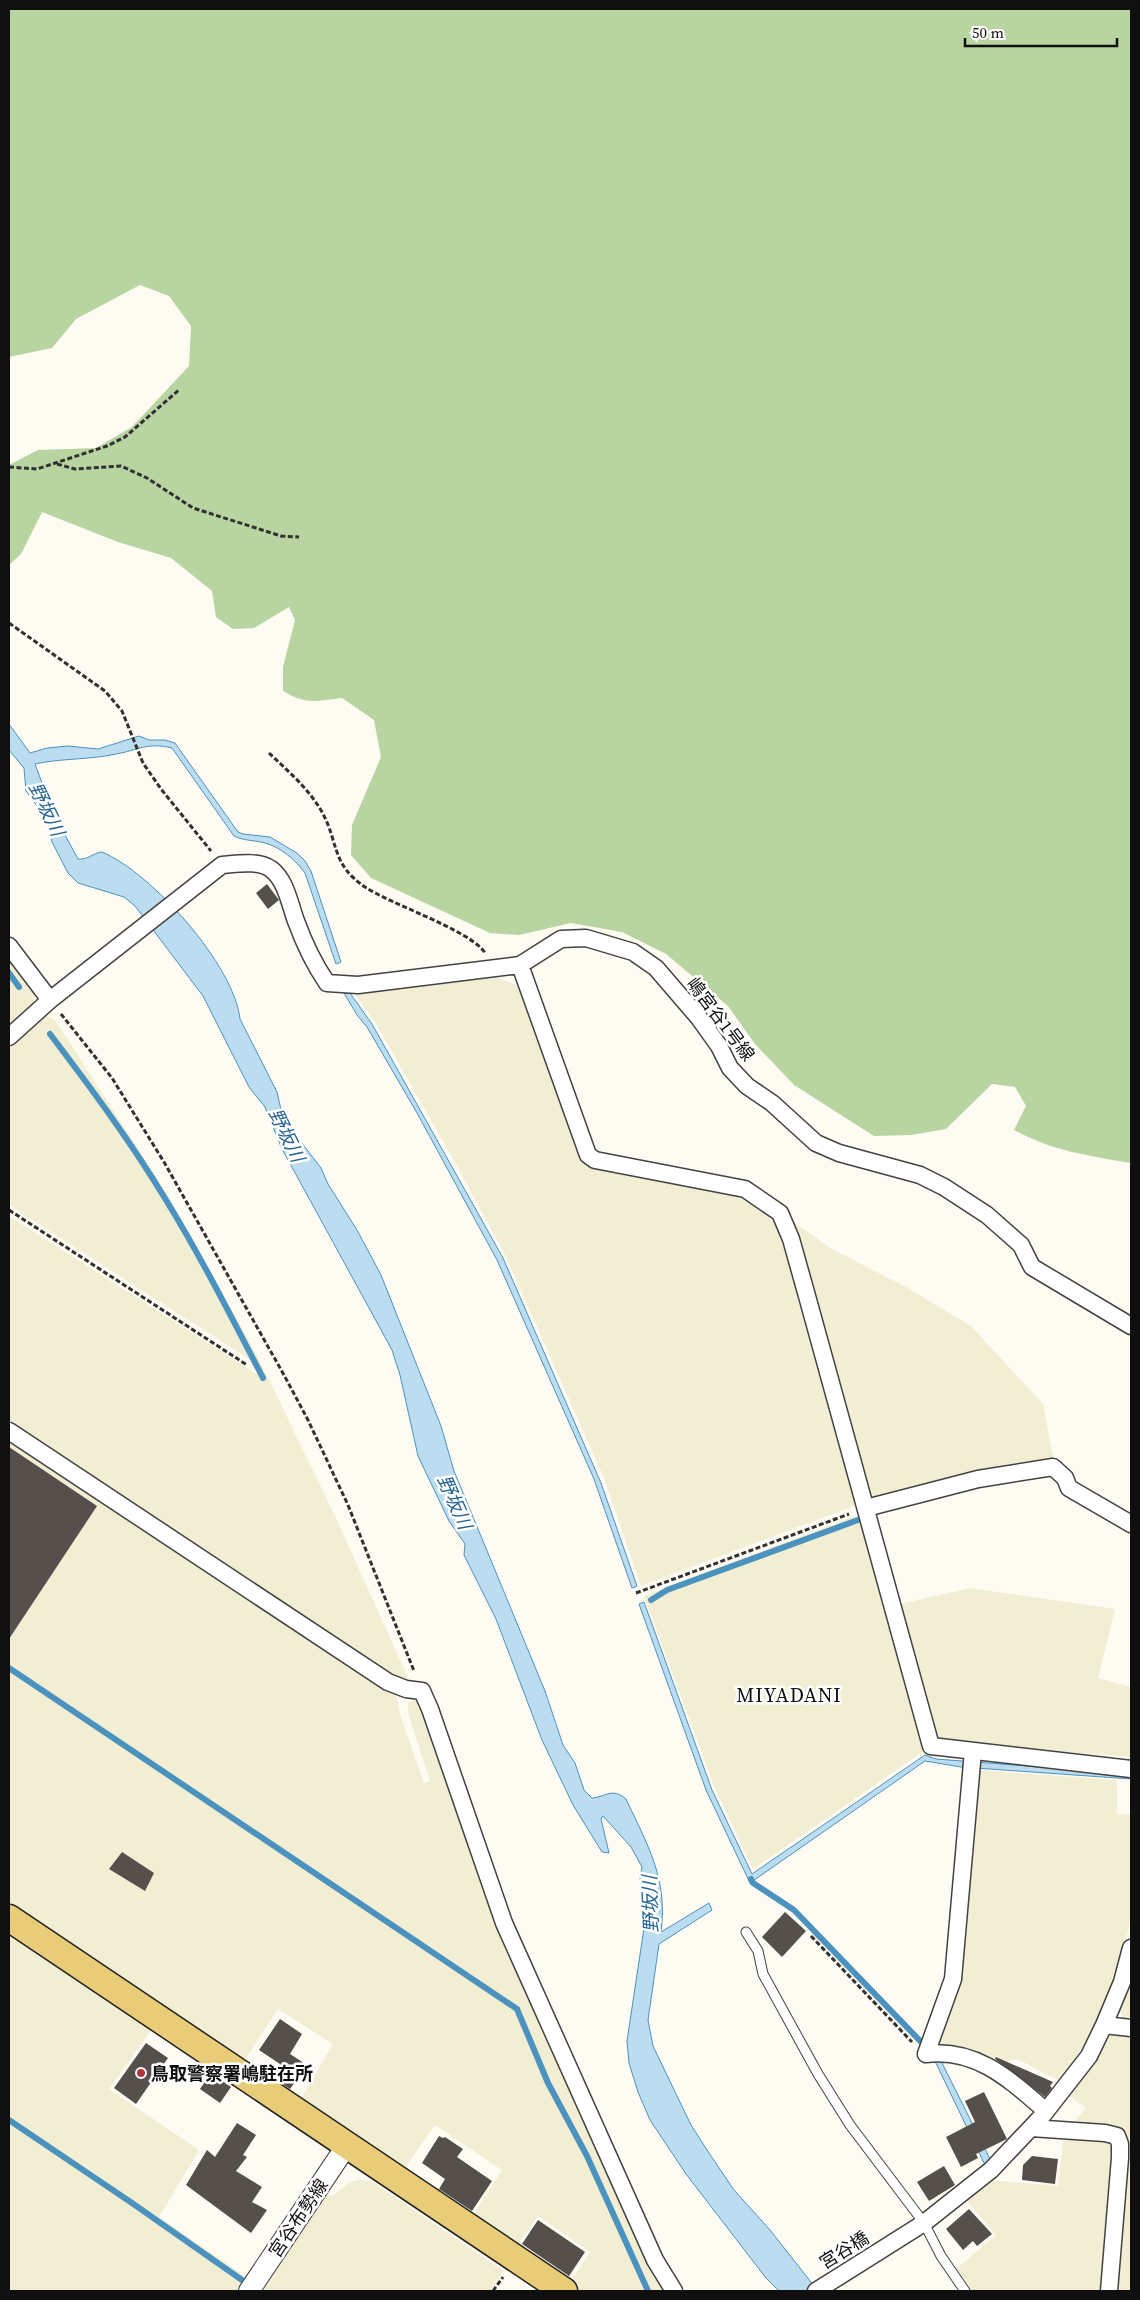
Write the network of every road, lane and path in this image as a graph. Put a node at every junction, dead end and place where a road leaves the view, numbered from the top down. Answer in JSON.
{"nodes":[{"id":1,"x":180,"y":388,"type":"dead end"},
{"id":2,"x":57,"y":464,"type":"junction"},
{"id":3,"x":9,"y":467,"type":"edge"},
{"id":4,"x":298,"y":536,"type":"dead end"},
{"id":5,"x":9,"y":623,"type":"edge"},
{"id":6,"x":269,"y":752,"type":"dead end"},
{"id":7,"x":222,"y":865,"type":"junction"},
{"id":8,"x":9,"y":946,"type":"edge"},
{"id":9,"x":520,"y":965,"type":"junction"},
{"id":10,"x":494,"y":968,"type":"junction"},
{"id":11,"x":50,"y":1000,"type":"junction"},
{"id":12,"x":9,"y":1037,"type":"edge"},
{"id":13,"x":9,"y":1210,"type":"edge"},
{"id":14,"x":1131,"y":1326,"type":"edge"},
{"id":15,"x":247,"y":1365,"type":"dead end"},
{"id":16,"x":9,"y":1431,"type":"edge"},
{"id":17,"x":866,"y":1508,"type":"junction"},
{"id":18,"x":1131,"y":1524,"type":"edge"},
{"id":19,"x":636,"y":1593,"type":"dead end"},
{"id":20,"x":422,"y":1691,"type":"junction"},
{"id":21,"x":973,"y":1751,"type":"junction"},
{"id":22,"x":1131,"y":1769,"type":"edge"},
{"id":23,"x":9,"y":1918,"type":"edge"},
{"id":24,"x":746,"y":1932,"type":"dead end"},
{"id":25,"x":811,"y":1936,"type":"dead end"},
{"id":26,"x":1131,"y":1948,"type":"edge"},
{"id":27,"x":1104,"y":2025,"type":"junction"},
{"id":28,"x":1131,"y":2028,"type":"edge"},
{"id":29,"x":926,"y":2054,"type":"junction"},
{"id":30,"x":1046,"y":2111,"type":"junction"},
{"id":31,"x":1031,"y":2128,"type":"junction"},
{"id":32,"x":347,"y":2145,"type":"junction"},
{"id":33,"x":924,"y":2223,"type":"junction"},
{"id":34,"x":250,"y":2291,"type":"edge"},
{"id":35,"x":564,"y":2291,"type":"edge"},
{"id":36,"x":674,"y":2291,"type":"edge"},
{"id":37,"x":816,"y":2291,"type":"edge"},
{"id":38,"x":965,"y":2291,"type":"edge"},
{"id":39,"x":1109,"y":2291,"type":"edge"}],
"edges":[{"from":1,"to":2,"type":"path"},
{"from":2,"to":3,"type":"path"},
{"from":2,"to":4,"type":"path"},
{"from":5,"to":7,"type":"path"},
{"from":6,"to":10,"type":"path"},
{"from":7,"to":10,"type":"street","name":"嶋宮谷1号線"},
{"from":7,"to":11,"type":"street"},
{"from":8,"to":11,"type":"street"},
{"from":9,"to":10,"type":"street","name":"嶋宮谷1号線"},
{"from":9,"to":14,"type":"street","name":"嶋宮谷1号線"},
{"from":9,"to":17,"type":"street"},
{"from":11,"to":12,"type":"street"},
{"from":11,"to":20,"type":"path"},
{"from":13,"to":15,"type":"path"},
{"from":16,"to":20,"type":"street"},
{"from":17,"to":18,"type":"street"},
{"from":17,"to":19,"type":"path"},
{"from":17,"to":21,"type":"street"},
{"from":20,"to":36,"type":"street"},
{"from":21,"to":22,"type":"street"},
{"from":21,"to":29,"type":"street"},
{"from":23,"to":32,"type":"main road"},
{"from":24,"to":33,"type":"lane"},
{"from":25,"to":29,"type":"path"},
{"from":26,"to":27,"type":"street"},
{"from":27,"to":28,"type":"street"},
{"from":27,"to":30,"type":"street","name":"宮谷橋"},
{"from":29,"to":30,"type":"street"},
{"from":30,"to":31,"type":"street","name":"宮谷橋"},
{"from":31,"to":33,"type":"street","name":"宮谷橋"},
{"from":31,"to":39,"type":"street"},
{"from":32,"to":34,"type":"street","name":"宮谷布勢線"},
{"from":32,"to":35,"type":"main road"},
{"from":33,"to":37,"type":"street","name":"宮谷橋"},
{"from":33,"to":38,"type":"lane"}]}
